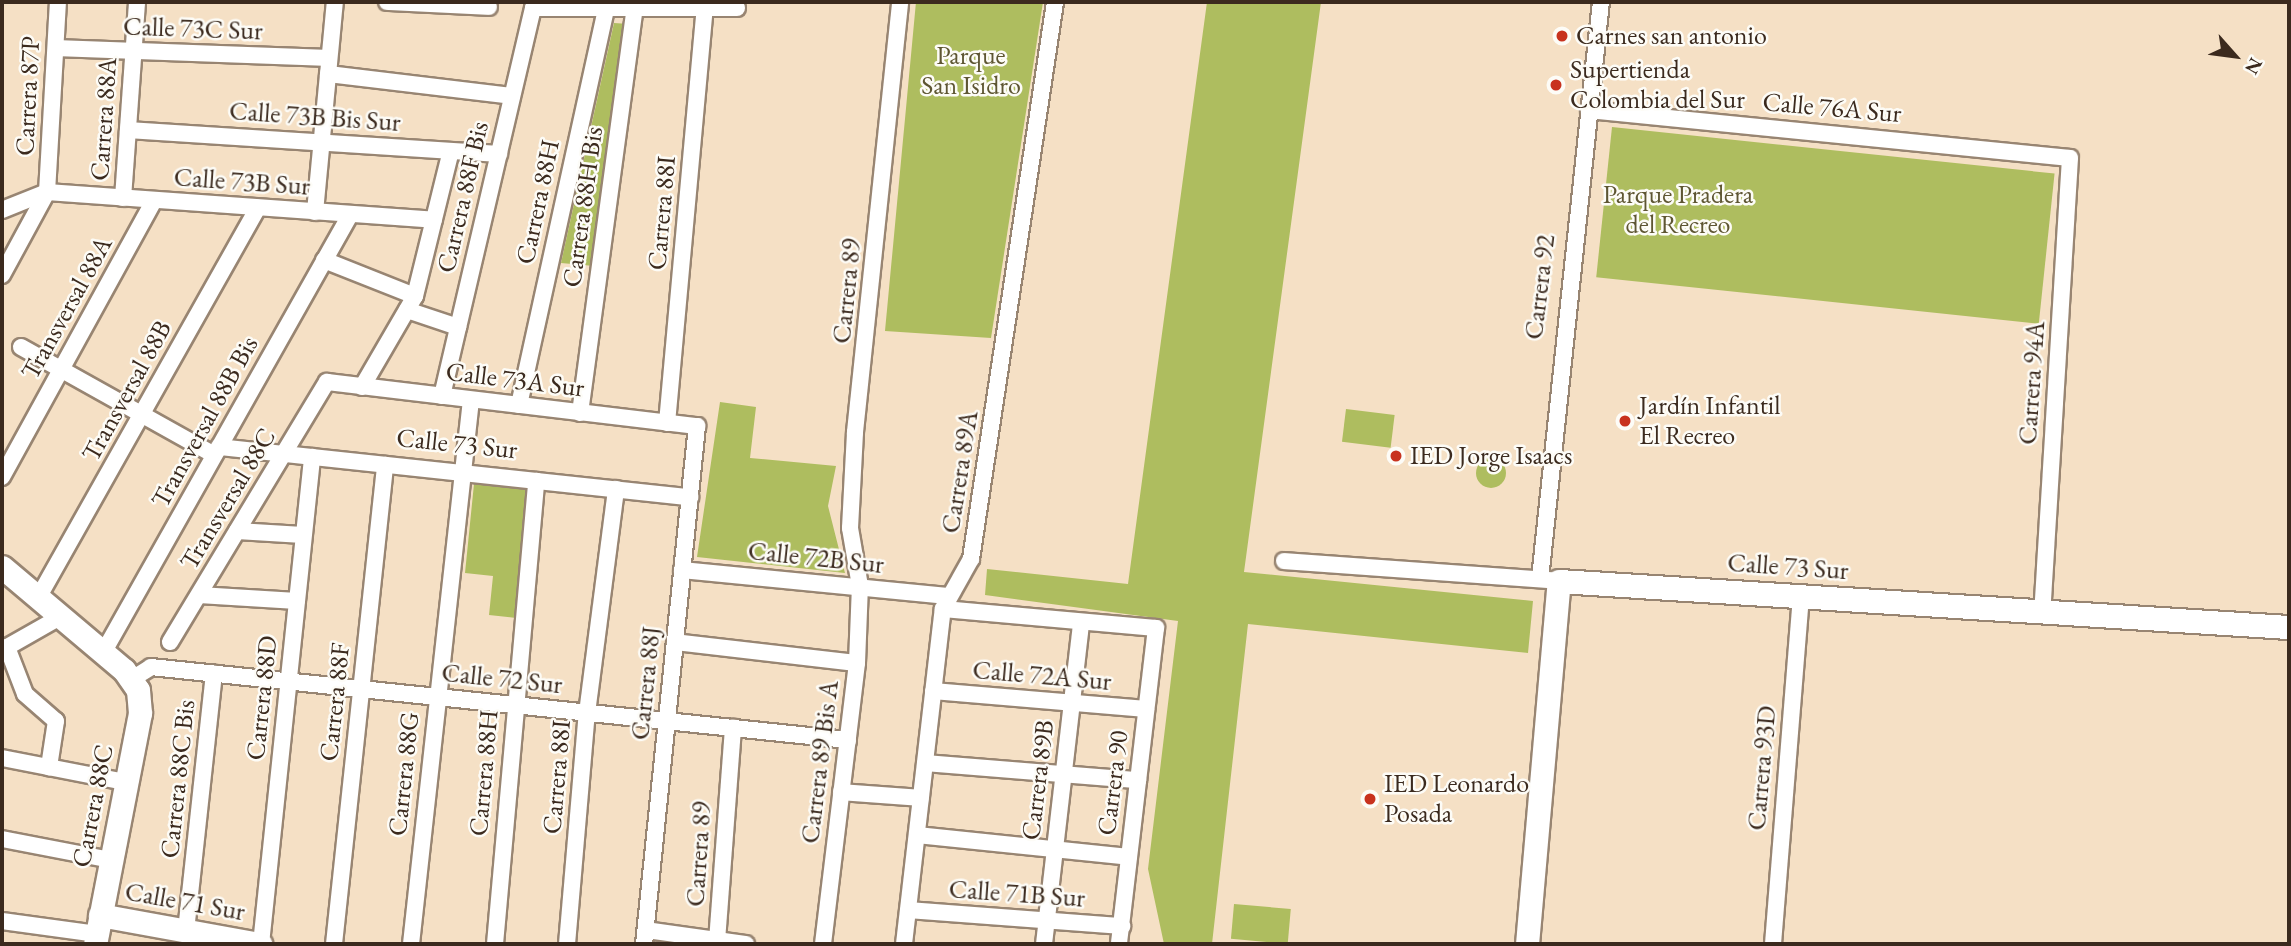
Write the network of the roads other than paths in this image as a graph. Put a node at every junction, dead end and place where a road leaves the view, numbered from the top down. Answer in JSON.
{"nodes":[{"id":1,"x":58,"y":2,"type":"edge"},
{"id":2,"x":137,"y":2,"type":"edge"},
{"id":3,"x":335,"y":2,"type":"edge"},
{"id":4,"x":387,"y":2,"type":"edge"},
{"id":5,"x":900,"y":2,"type":"edge"},
{"id":6,"x":1055,"y":2,"type":"edge"},
{"id":7,"x":1601,"y":2,"type":"edge"},
{"id":8,"x":489,"y":7,"type":"dead end"},
{"id":9,"x":606,"y":8,"type":"junction"},
{"id":10,"x":635,"y":8,"type":"junction"},
{"id":11,"x":705,"y":8,"type":"junction"},
{"id":12,"x":737,"y":8,"type":"dead end"},
{"id":13,"x":56,"y":48,"type":"junction"},
{"id":14,"x":134,"y":52,"type":"junction"},
{"id":15,"x":329,"y":66,"type":"junction"},
{"id":16,"x":512,"y":96,"type":"junction"},
{"id":17,"x":1589,"y":110,"type":"junction"},
{"id":18,"x":128,"y":130,"type":"junction"},
{"id":19,"x":322,"y":142,"type":"junction"},
{"id":20,"x":451,"y":151,"type":"junction"},
{"id":21,"x":499,"y":154,"type":"junction"},
{"id":22,"x":2070,"y":158,"type":"joint"},
{"id":23,"x":47,"y":192,"type":"junction"},
{"id":24,"x":123,"y":198,"type":"junction"},
{"id":25,"x":154,"y":200,"type":"junction"},
{"id":26,"x":258,"y":208,"type":"junction"},
{"id":27,"x":2,"y":210,"type":"edge"},
{"id":28,"x":315,"y":212,"type":"junction"},
{"id":29,"x":350,"y":215,"type":"junction"},
{"id":30,"x":434,"y":220,"type":"junction"},
{"id":31,"x":324,"y":260,"type":"junction"},
{"id":32,"x":2,"y":275,"type":"edge"},
{"id":33,"x":411,"y":303,"type":"junction"},
{"id":34,"x":458,"y":327,"type":"junction"},
{"id":35,"x":21,"y":347,"type":"dead end"},
{"id":36,"x":61,"y":369,"type":"junction"},
{"id":37,"x":327,"y":382,"type":"joint"},
{"id":38,"x":362,"y":387,"type":"junction"},
{"id":39,"x":442,"y":396,"type":"junction"},
{"id":40,"x":471,"y":400,"type":"junction"},
{"id":41,"x":519,"y":405,"type":"junction"},
{"id":42,"x":580,"y":412,"type":"junction"},
{"id":43,"x":141,"y":414,"type":"junction"},
{"id":44,"x":667,"y":423,"type":"junction"},
{"id":45,"x":697,"y":426,"type":"joint"},
{"id":46,"x":217,"y":451,"type":"junction"},
{"id":47,"x":285,"y":454,"type":"junction"},
{"id":48,"x":312,"y":457,"type":"junction"},
{"id":49,"x":385,"y":465,"type":"junction"},
{"id":50,"x":463,"y":473,"type":"junction"},
{"id":51,"x":2,"y":477,"type":"edge"},
{"id":52,"x":536,"y":481,"type":"junction"},
{"id":53,"x":616,"y":489,"type":"junction"},
{"id":54,"x":690,"y":497,"type":"junction"},
{"id":55,"x":237,"y":531,"type":"junction"},
{"id":56,"x":303,"y":535,"type":"junction"},
{"id":57,"x":1284,"y":561,"type":"dead end"},
{"id":58,"x":682,"y":570,"type":"junction"},
{"id":59,"x":4,"y":572,"type":"edge"},
{"id":60,"x":1550,"y":580,"type":"junction"},
{"id":61,"x":860,"y":586,"type":"junction"},
{"id":62,"x":198,"y":595,"type":"junction"},
{"id":63,"x":1801,"y":596,"type":"junction"},
{"id":64,"x":38,"y":598,"type":"junction"},
{"id":65,"x":297,"y":601,"type":"junction"},
{"id":66,"x":944,"y":603,"type":"junction"},
{"id":67,"x":2042,"y":611,"type":"junction"},
{"id":68,"x":60,"y":617,"type":"junction"},
{"id":69,"x":1082,"y":622,"type":"junction"},
{"id":70,"x":2289,"y":627,"type":"edge"},
{"id":71,"x":1156,"y":628,"type":"joint"},
{"id":72,"x":170,"y":642,"type":"dead end"},
{"id":73,"x":675,"y":642,"type":"junction"},
{"id":74,"x":4,"y":649,"type":"edge"},
{"id":75,"x":103,"y":653,"type":"junction"},
{"id":76,"x":857,"y":663,"type":"junction"},
{"id":77,"x":141,"y":673,"type":"junction"},
{"id":78,"x":214,"y":674,"type":"junction"},
{"id":79,"x":289,"y":682,"type":"junction"},
{"id":80,"x":361,"y":689,"type":"junction"},
{"id":81,"x":933,"y":691,"type":"junction"},
{"id":82,"x":437,"y":697,"type":"junction"},
{"id":83,"x":1072,"y":703,"type":"junction"},
{"id":84,"x":514,"y":705,"type":"junction"},
{"id":85,"x":1146,"y":709,"type":"junction"},
{"id":86,"x":587,"y":713,"type":"junction"},
{"id":87,"x":667,"y":721,"type":"junction"},
{"id":88,"x":733,"y":728,"type":"junction"},
{"id":89,"x":848,"y":740,"type":"junction"},
{"id":90,"x":2,"y":758,"type":"edge"},
{"id":91,"x":925,"y":763,"type":"junction"},
{"id":92,"x":49,"y":767,"type":"junction"},
{"id":93,"x":1064,"y":774,"type":"junction"},
{"id":94,"x":1138,"y":780,"type":"junction"},
{"id":95,"x":126,"y":782,"type":"junction"},
{"id":96,"x":841,"y":792,"type":"junction"},
{"id":97,"x":921,"y":798,"type":"junction"},
{"id":98,"x":917,"y":835,"type":"junction"},
{"id":99,"x":2,"y":839,"type":"edge"},
{"id":100,"x":1055,"y":849,"type":"junction"},
{"id":101,"x":1129,"y":857,"type":"junction"},
{"id":102,"x":111,"y":860,"type":"junction"},
{"id":103,"x":908,"y":910,"type":"junction"},
{"id":104,"x":1047,"y":920,"type":"junction"},
{"id":105,"x":2,"y":921,"type":"edge"},
{"id":106,"x":1122,"y":926,"type":"junction"},
{"id":107,"x":97,"y":931,"type":"edge"},
{"id":108,"x":186,"y":931,"type":"junction"},
{"id":109,"x":645,"y":937,"type":"edge"},
{"id":110,"x":717,"y":941,"type":"junction"},
{"id":111,"x":261,"y":944,"type":"edge"},
{"id":112,"x":334,"y":944,"type":"edge"},
{"id":113,"x":411,"y":944,"type":"edge"},
{"id":114,"x":495,"y":944,"type":"edge"},
{"id":115,"x":567,"y":944,"type":"edge"},
{"id":116,"x":746,"y":944,"type":"edge"},
{"id":117,"x":823,"y":944,"type":"edge"},
{"id":118,"x":904,"y":944,"type":"edge"},
{"id":119,"x":1044,"y":944,"type":"edge"},
{"id":120,"x":1119,"y":944,"type":"edge"},
{"id":121,"x":1527,"y":944,"type":"edge"},
{"id":122,"x":1773,"y":944,"type":"edge"}],
"edges":[{"from":1,"to":13,"type":"street","name":"Carrera 87P"},
{"from":2,"to":14,"type":"street","name":"Carrera 88A"},
{"from":3,"to":15,"type":"street"},
{"from":4,"to":8,"type":"street"},
{"from":5,"to":61,"type":"street","name":"Carrera 89"},
{"from":6,"to":66,"type":"street","name":"Carrera 89A"},
{"from":7,"to":17,"type":"street","name":"Carrera 92"},
{"from":9,"to":10,"type":"street"},
{"from":9,"to":16,"type":"street","name":"Carrera 88F Bis"},
{"from":9,"to":41,"type":"street","name":"Carrera 88H"},
{"from":10,"to":11,"type":"street"},
{"from":10,"to":42,"type":"street","name":"Carrera 88H Bis"},
{"from":11,"to":12,"type":"street"},
{"from":11,"to":44,"type":"street","name":"Carrera 88I"},
{"from":13,"to":14,"type":"street","name":"Calle 73C Sur"},
{"from":13,"to":23,"type":"street","name":"Carrera 87P"},
{"from":14,"to":15,"type":"street","name":"Calle 73C Sur"},
{"from":14,"to":18,"type":"street","name":"Carrera 88A"},
{"from":15,"to":16,"type":"street","name":"Calle 73C Sur"},
{"from":15,"to":19,"type":"street"},
{"from":16,"to":21,"type":"street","name":"Carrera 88F Bis"},
{"from":17,"to":22,"type":"street","name":"Calle 76A Sur"},
{"from":17,"to":60,"type":"street","name":"Carrera 92"},
{"from":18,"to":19,"type":"street","name":"Calle 73B Bis Sur"},
{"from":18,"to":24,"type":"street","name":"Carrera 88A"},
{"from":19,"to":20,"type":"street","name":"Calle 73B Bis Sur"},
{"from":19,"to":28,"type":"street"},
{"from":20,"to":21,"type":"street","name":"Calle 73B Bis Sur"},
{"from":20,"to":30,"type":"street"},
{"from":21,"to":34,"type":"street","name":"Carrera 88F Bis"},
{"from":22,"to":67,"type":"street","name":"Carrera 94A"},
{"from":23,"to":24,"type":"street","name":"Calle 73B Sur"},
{"from":23,"to":27,"type":"street"},
{"from":23,"to":32,"type":"street"},
{"from":24,"to":25,"type":"street","name":"Calle 73B Sur"},
{"from":25,"to":26,"type":"street","name":"Calle 73B Sur"},
{"from":25,"to":36,"type":"street","name":"Transversal 88A"},
{"from":26,"to":28,"type":"street","name":"Calle 73B Sur"},
{"from":26,"to":43,"type":"street","name":"Transversal 88B"},
{"from":28,"to":29,"type":"street","name":"Calle 73B Sur"},
{"from":29,"to":30,"type":"street","name":"Calle 73B Sur"},
{"from":29,"to":31,"type":"street","name":"Transversal 88B Bis"},
{"from":30,"to":33,"type":"street"},
{"from":31,"to":33,"type":"street"},
{"from":31,"to":46,"type":"street","name":"Transversal 88B Bis"},
{"from":33,"to":34,"type":"street"},
{"from":33,"to":38,"type":"street"},
{"from":34,"to":39,"type":"street","name":"Carrera 88F Bis"},
{"from":35,"to":36,"type":"street","name":"Calle 73 Sur"},
{"from":36,"to":43,"type":"street","name":"Calle 73 Sur"},
{"from":36,"to":51,"type":"street","name":"Transversal 88A"},
{"from":37,"to":38,"type":"street","name":"Calle 73A Sur"},
{"from":37,"to":47,"type":"street","name":"Transversal 88C"},
{"from":38,"to":39,"type":"street","name":"Calle 73A Sur"},
{"from":39,"to":40,"type":"street","name":"Calle 73A Sur"},
{"from":40,"to":41,"type":"street","name":"Calle 73A Sur"},
{"from":40,"to":50,"type":"street","name":"Carrera 88G"},
{"from":41,"to":42,"type":"street","name":"Calle 73A Sur"},
{"from":42,"to":44,"type":"street","name":"Calle 73A Sur"},
{"from":43,"to":46,"type":"street","name":"Calle 73 Sur"},
{"from":43,"to":64,"type":"street","name":"Transversal 88B"},
{"from":44,"to":45,"type":"street","name":"Calle 73A Sur"},
{"from":45,"to":54,"type":"street","name":"Carrera 88J"},
{"from":46,"to":47,"type":"street","name":"Calle 73 Sur"},
{"from":46,"to":75,"type":"street","name":"Transversal 88B Bis"},
{"from":47,"to":48,"type":"street","name":"Calle 73 Sur"},
{"from":47,"to":55,"type":"street","name":"Transversal 88C"},
{"from":48,"to":49,"type":"street","name":"Calle 73 Sur"},
{"from":48,"to":56,"type":"street","name":"Carrera 88D"},
{"from":49,"to":50,"type":"street","name":"Calle 73 Sur"},
{"from":49,"to":80,"type":"street","name":"Carrera 88F"},
{"from":50,"to":52,"type":"street","name":"Calle 73 Sur"},
{"from":50,"to":82,"type":"street","name":"Carrera 88G"},
{"from":52,"to":53,"type":"street","name":"Calle 73 Sur"},
{"from":52,"to":84,"type":"street","name":"Carrera 88H"},
{"from":53,"to":54,"type":"street","name":"Calle 73 Sur"},
{"from":53,"to":86,"type":"street","name":"Carrera 88I"},
{"from":54,"to":58,"type":"street","name":"Carrera 88J"},
{"from":55,"to":56,"type":"street"},
{"from":55,"to":62,"type":"street","name":"Transversal 88C"},
{"from":56,"to":65,"type":"street","name":"Carrera 88D"},
{"from":57,"to":60,"type":"street","name":"Calle 73 Sur"},
{"from":58,"to":61,"type":"street","name":"Calle 72B Sur"},
{"from":58,"to":73,"type":"street","name":"Carrera 88J"},
{"from":59,"to":64,"type":"street"},
{"from":60,"to":63,"type":"street","name":"Calle 73 Sur"},
{"from":60,"to":121,"type":"street","name":"Carrera 92"},
{"from":61,"to":66,"type":"street","name":"Calle 72B Sur"},
{"from":61,"to":76,"type":"street","name":"Carrera 89 Bis A"},
{"from":62,"to":65,"type":"street"},
{"from":62,"to":72,"type":"street","name":"Transversal 88C"},
{"from":63,"to":67,"type":"street","name":"Calle 73 Sur"},
{"from":63,"to":122,"type":"street","name":"Carrera 93D"},
{"from":64,"to":68,"type":"street"},
{"from":65,"to":79,"type":"street","name":"Carrera 88D"},
{"from":66,"to":69,"type":"street","name":"Calle 72B Sur"},
{"from":66,"to":81,"type":"street","name":"Carrera 89A"},
{"from":67,"to":70,"type":"street","name":"Calle 73 Sur"},
{"from":68,"to":74,"type":"street"},
{"from":68,"to":75,"type":"street"},
{"from":69,"to":71,"type":"street","name":"Calle 72B Sur"},
{"from":69,"to":83,"type":"street","name":"Carrera 89B"},
{"from":71,"to":85,"type":"street","name":"Carrera 90"},
{"from":73,"to":76,"type":"street"},
{"from":73,"to":87,"type":"street","name":"Carrera 88J"},
{"from":74,"to":92,"type":"street"},
{"from":75,"to":77,"type":"street"},
{"from":76,"to":89,"type":"street","name":"Carrera 89 Bis A"},
{"from":77,"to":78,"type":"street","name":"Calle 72 Sur"},
{"from":77,"to":95,"type":"street","name":"Carrera 88C"},
{"from":78,"to":79,"type":"street","name":"Calle 72 Sur"},
{"from":78,"to":108,"type":"street","name":"Carrera 88C Bis"},
{"from":79,"to":80,"type":"street","name":"Calle 72 Sur"},
{"from":79,"to":111,"type":"street","name":"Carrera 88D"},
{"from":80,"to":82,"type":"street","name":"Calle 72 Sur"},
{"from":80,"to":112,"type":"street","name":"Carrera 88F"},
{"from":81,"to":83,"type":"street","name":"Calle 72A Sur"},
{"from":81,"to":91,"type":"street","name":"Carrera 89A"},
{"from":82,"to":84,"type":"street","name":"Calle 72 Sur"},
{"from":82,"to":113,"type":"street","name":"Carrera 88G"},
{"from":83,"to":85,"type":"street","name":"Calle 72A Sur"},
{"from":83,"to":93,"type":"street","name":"Carrera 89B"},
{"from":84,"to":86,"type":"street","name":"Calle 72 Sur"},
{"from":84,"to":114,"type":"street","name":"Carrera 88H"},
{"from":85,"to":94,"type":"street","name":"Carrera 90"},
{"from":86,"to":87,"type":"street","name":"Calle 72 Sur"},
{"from":86,"to":115,"type":"street","name":"Carrera 88I"},
{"from":87,"to":88,"type":"street","name":"Calle 72 Sur"},
{"from":87,"to":109,"type":"street","name":"Carrera 88J"},
{"from":88,"to":89,"type":"street","name":"Calle 72 Sur"},
{"from":88,"to":110,"type":"street","name":"Carrera 89"},
{"from":89,"to":96,"type":"street","name":"Carrera 89 Bis A"},
{"from":90,"to":92,"type":"street"},
{"from":91,"to":93,"type":"street"},
{"from":91,"to":97,"type":"street","name":"Carrera 89A"},
{"from":92,"to":95,"type":"street"},
{"from":93,"to":94,"type":"street"},
{"from":93,"to":100,"type":"street","name":"Carrera 89B"},
{"from":94,"to":101,"type":"street","name":"Carrera 90"},
{"from":95,"to":102,"type":"street","name":"Carrera 88C"},
{"from":96,"to":97,"type":"street"},
{"from":96,"to":117,"type":"street","name":"Carrera 89 Bis A"},
{"from":97,"to":98,"type":"street","name":"Carrera 89A"},
{"from":98,"to":100,"type":"street"},
{"from":98,"to":103,"type":"street","name":"Carrera 89A"},
{"from":99,"to":102,"type":"street"},
{"from":100,"to":101,"type":"street"},
{"from":100,"to":104,"type":"street","name":"Carrera 89B"},
{"from":101,"to":106,"type":"street","name":"Carrera 90"},
{"from":102,"to":107,"type":"street","name":"Carrera 88C"},
{"from":103,"to":104,"type":"street","name":"Calle 71B Sur"},
{"from":103,"to":118,"type":"street","name":"Carrera 89A"},
{"from":104,"to":106,"type":"street","name":"Calle 71B Sur"},
{"from":104,"to":119,"type":"street","name":"Carrera 89B"},
{"from":105,"to":107,"type":"street","name":"Calle 71 Sur"},
{"from":106,"to":120,"type":"street","name":"Carrera 90"},
{"from":107,"to":108,"type":"street","name":"Calle 71 Sur"},
{"from":108,"to":111,"type":"street","name":"Calle 71 Sur"},
{"from":109,"to":110,"type":"street"},
{"from":110,"to":116,"type":"street"}]}
